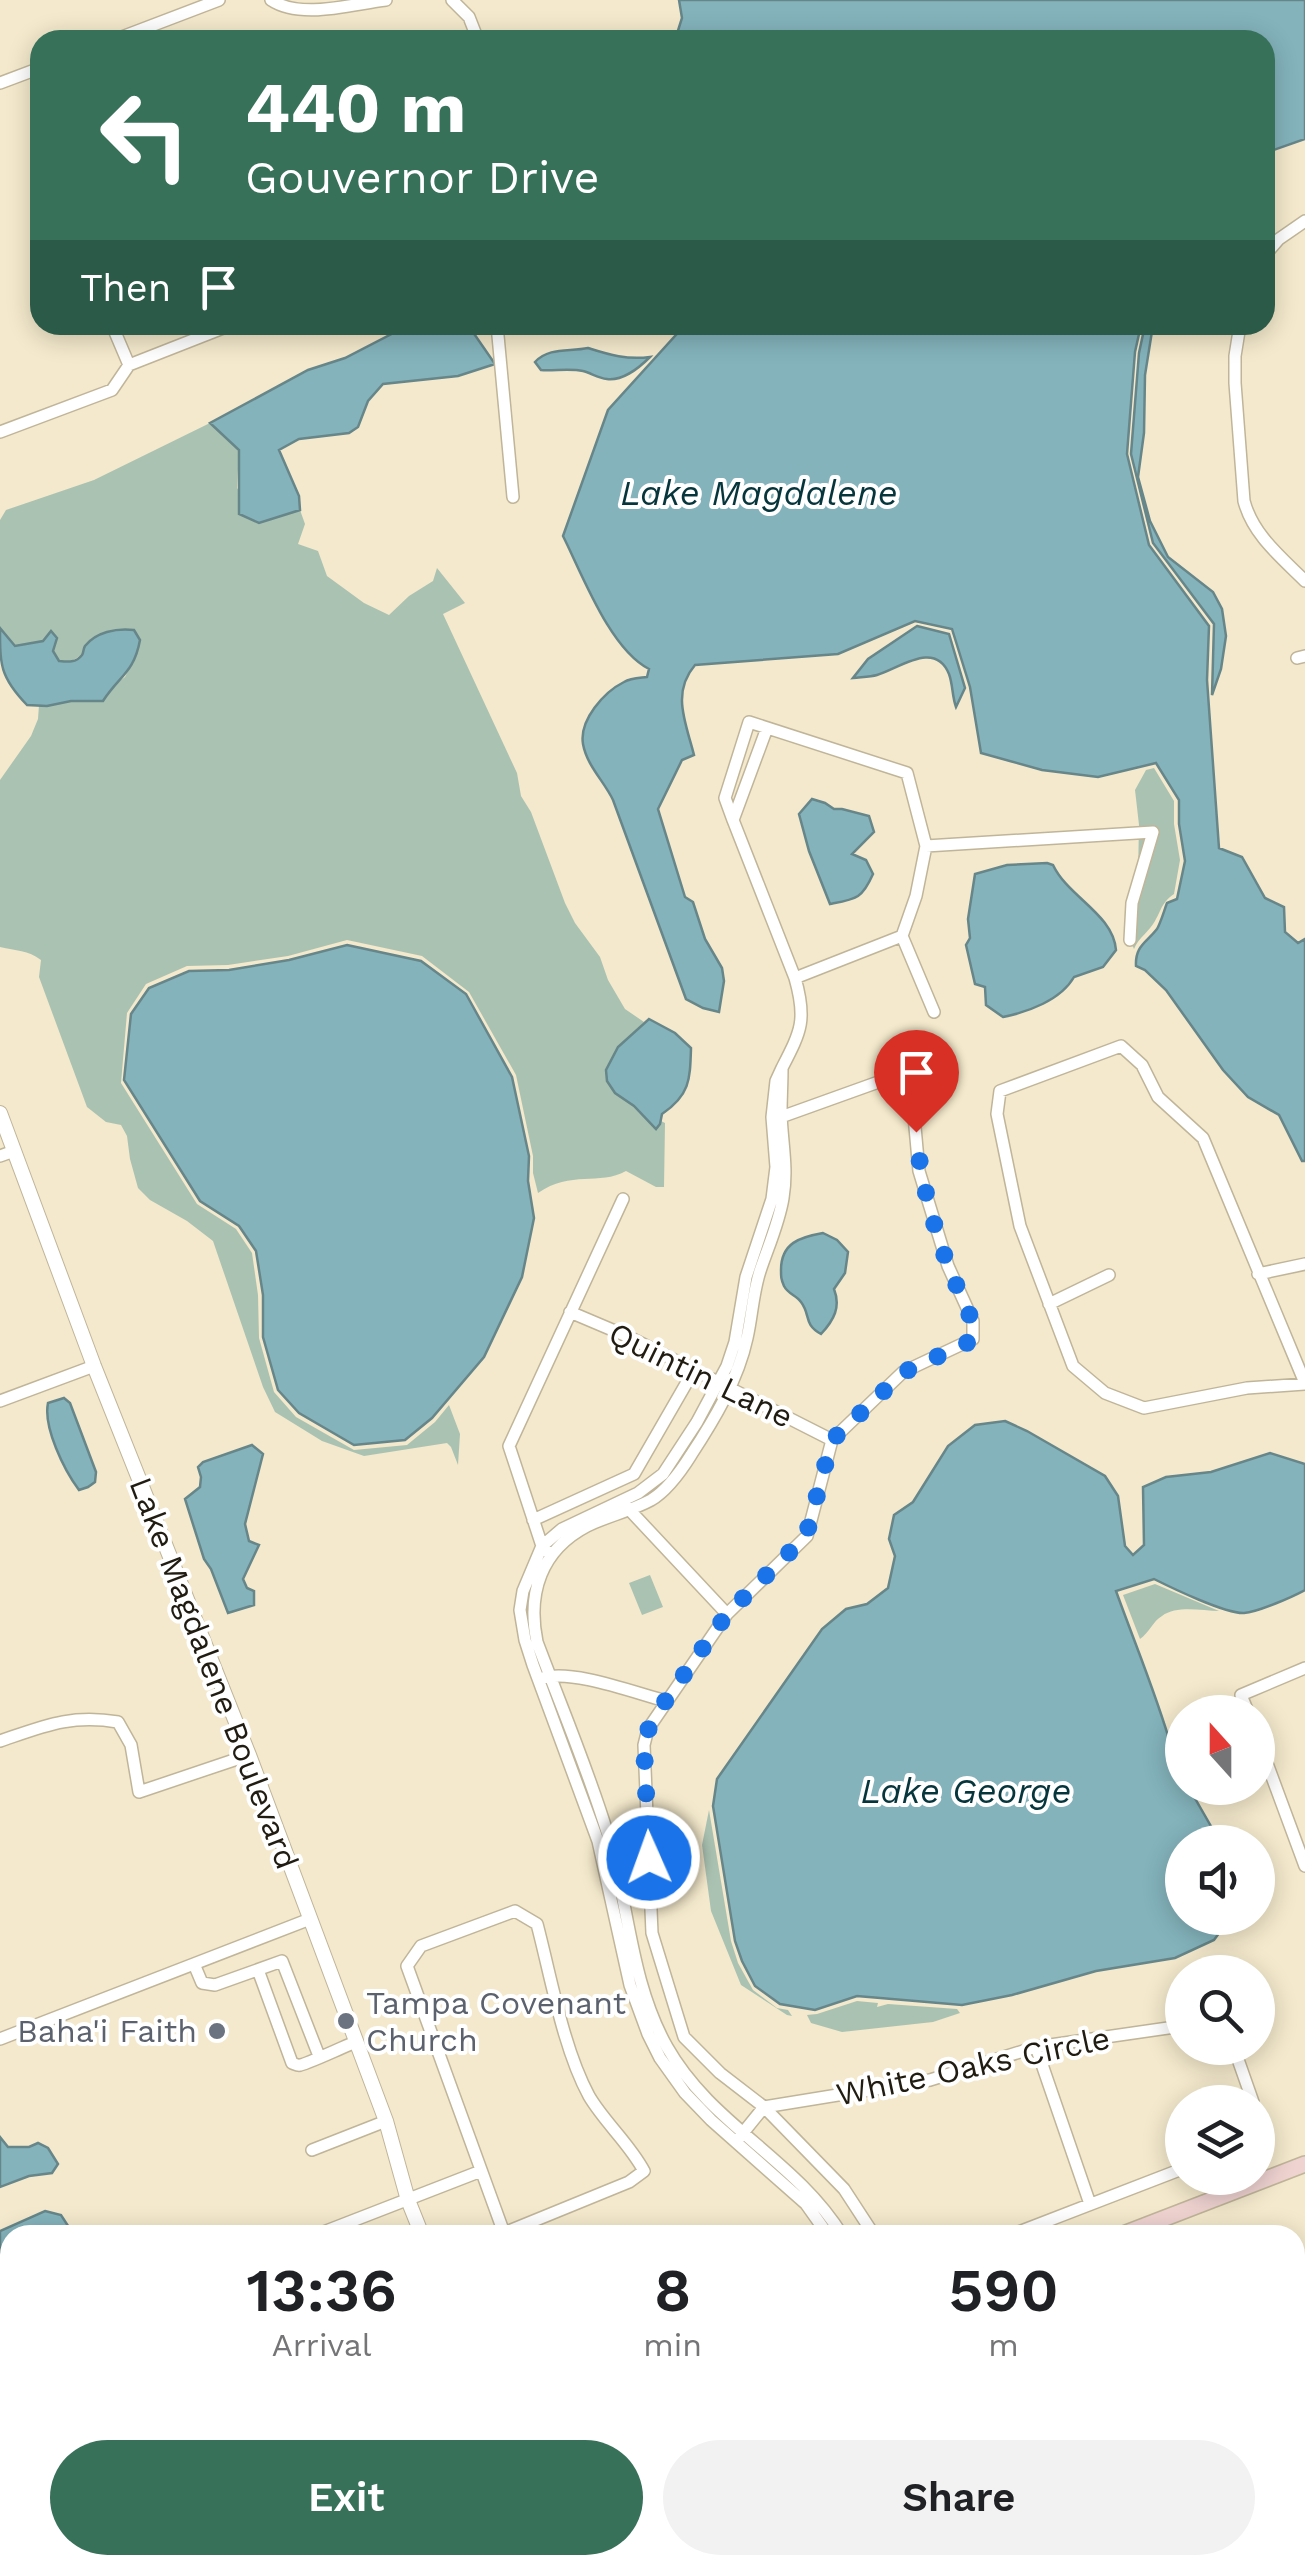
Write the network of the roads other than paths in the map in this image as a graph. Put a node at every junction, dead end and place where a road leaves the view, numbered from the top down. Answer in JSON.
{"nodes":[{"id":1,"x":220,"y":0,"type":"edge"},
{"id":2,"x":272,"y":0,"type":"edge"},
{"id":3,"x":386,"y":0,"type":"edge"},
{"id":4,"x":452,"y":0,"type":"edge"},
{"id":5,"x":140,"y":30,"type":"edge"},
{"id":6,"x":474,"y":30,"type":"edge"},
{"id":7,"x":30,"y":72,"type":"edge"},
{"id":8,"x":0,"y":83,"type":"edge"},
{"id":9,"x":1305,"y":221,"type":"edge"},
{"id":10,"x":1275,"y":243,"type":"edge"},
{"id":11,"x":116,"y":335,"type":"edge"},
{"id":12,"x":205,"y":335,"type":"edge"},
{"id":13,"x":499,"y":335,"type":"edge"},
{"id":14,"x":1238,"y":335,"type":"edge"},
{"id":15,"x":129,"y":366,"type":"junction"},
{"id":16,"x":0,"y":432,"type":"edge"},
{"id":17,"x":513,"y":497,"type":"dead end"},
{"id":18,"x":1305,"y":581,"type":"edge"},
{"id":19,"x":767,"y":728,"type":"junction"},
{"id":20,"x":733,"y":820,"type":"junction"},
{"id":21,"x":926,"y":846,"type":"junction"},
{"id":22,"x":902,"y":936,"type":"junction"},
{"id":23,"x":1130,"y":940,"type":"dead end"},
{"id":24,"x":795,"y":978,"type":"junction"},
{"id":25,"x":934,"y":1012,"type":"dead end"},
{"id":26,"x":0,"y":1113,"type":"edge"},
{"id":27,"x":777,"y":1117,"type":"junction"},
{"id":28,"x":7,"y":1153,"type":"edge"},
{"id":29,"x":623,"y":1200,"type":"dead end"},
{"id":30,"x":1305,"y":1264,"type":"edge"},
{"id":31,"x":1258,"y":1274,"type":"junction"},
{"id":32,"x":1109,"y":1276,"type":"dead end"},
{"id":33,"x":1049,"y":1304,"type":"junction"},
{"id":34,"x":570,"y":1312,"type":"junction"},
{"id":35,"x":94,"y":1366,"type":"junction"},
{"id":36,"x":694,"y":1370,"type":"junction"},
{"id":37,"x":1305,"y":1383,"type":"edge"},
{"id":38,"x":725,"y":1385,"type":"junction"},
{"id":39,"x":0,"y":1401,"type":"edge"},
{"id":40,"x":832,"y":1440,"type":"junction"},
{"id":41,"x":626,"y":1505,"type":"junction"},
{"id":42,"x":533,"y":1520,"type":"junction"},
{"id":43,"x":546,"y":1550,"type":"junction"},
{"id":44,"x":727,"y":1614,"type":"junction"},
{"id":45,"x":1305,"y":1668,"type":"edge"},
{"id":46,"x":544,"y":1678,"type":"junction"},
{"id":47,"x":1241,"y":1695,"type":"edge"},
{"id":48,"x":666,"y":1700,"type":"junction"},
{"id":49,"x":0,"y":1742,"type":"edge"},
{"id":50,"x":249,"y":1755,"type":"junction"},
{"id":51,"x":1275,"y":1785,"type":"edge"},
{"id":52,"x":1305,"y":1866,"type":"edge"},
{"id":53,"x":310,"y":1919,"type":"junction"},
{"id":54,"x":652,"y":1932,"type":"junction"},
{"id":55,"x":624,"y":1938,"type":"junction"},
{"id":56,"x":194,"y":1964,"type":"junction"},
{"id":57,"x":258,"y":1970,"type":"junction"},
{"id":58,"x":1165,"y":2029,"type":"edge"},
{"id":59,"x":0,"y":2038,"type":"edge"},
{"id":60,"x":356,"y":2042,"type":"junction"},
{"id":61,"x":1036,"y":2048,"type":"junction"},
{"id":62,"x":319,"y":2056,"type":"junction"},
{"id":63,"x":764,"y":2108,"type":"junction"},
{"id":64,"x":386,"y":2122,"type":"junction"},
{"id":65,"x":739,"y":2137,"type":"junction"},
{"id":66,"x":312,"y":2150,"type":"dead end"},
{"id":67,"x":1305,"y":2164,"type":"edge"},
{"id":68,"x":481,"y":2172,"type":"junction"},
{"id":69,"x":1165,"y":2175,"type":"edge"},
{"id":70,"x":408,"y":2200,"type":"junction"},
{"id":71,"x":1090,"y":2204,"type":"junction"},
{"id":72,"x":342,"y":2225,"type":"edge"},
{"id":73,"x":418,"y":2225,"type":"edge"},
{"id":74,"x":502,"y":2225,"type":"edge"},
{"id":75,"x":526,"y":2225,"type":"edge"},
{"id":76,"x":821,"y":2225,"type":"edge"},
{"id":77,"x":835,"y":2225,"type":"edge"},
{"id":78,"x":867,"y":2225,"type":"edge"},
{"id":79,"x":1037,"y":2225,"type":"edge"},
{"id":80,"x":1151,"y":2225,"type":"edge"}],
"edges":[{"from":1,"to":5,"type":"street"},
{"from":2,"to":3,"type":"street"},
{"from":4,"to":6,"type":"street"},
{"from":7,"to":8,"type":"street"},
{"from":9,"to":10,"type":"street"},
{"from":11,"to":15,"type":"street"},
{"from":12,"to":15,"type":"street"},
{"from":13,"to":17,"type":"street"},
{"from":14,"to":18,"type":"street"},
{"from":15,"to":16,"type":"street"},
{"from":19,"to":20,"type":"street"},
{"from":19,"to":20,"type":"street"},
{"from":19,"to":21,"type":"street"},
{"from":20,"to":24,"type":"street"},
{"from":21,"to":22,"type":"street"},
{"from":21,"to":23,"type":"street"},
{"from":22,"to":24,"type":"street"},
{"from":22,"to":25,"type":"street"},
{"from":24,"to":27,"type":"street"},
{"from":26,"to":28,"type":"street","name":"Lake Magdalene Boulevard"},
{"from":27,"to":38,"type":"street"},
{"from":27,"to":40,"type":"street"},
{"from":28,"to":35,"type":"street","name":"Lake Magdalene Boulevard"},
{"from":29,"to":34,"type":"street"},
{"from":30,"to":31,"type":"street"},
{"from":31,"to":33,"type":"street"},
{"from":31,"to":37,"type":"street"},
{"from":32,"to":33,"type":"street"},
{"from":33,"to":37,"type":"street"},
{"from":34,"to":36,"type":"street","name":"Quintin Lane"},
{"from":34,"to":42,"type":"street"},
{"from":35,"to":39,"type":"street"},
{"from":35,"to":50,"type":"street","name":"Lake Magdalene Boulevard"},
{"from":36,"to":38,"type":"street","name":"Quintin Lane"},
{"from":36,"to":42,"type":"street"},
{"from":38,"to":40,"type":"street","name":"Quintin Lane"},
{"from":38,"to":41,"type":"street"},
{"from":40,"to":44,"type":"street"},
{"from":41,"to":43,"type":"street"},
{"from":41,"to":44,"type":"street"},
{"from":42,"to":43,"type":"street"},
{"from":43,"to":46,"type":"street"},
{"from":44,"to":48,"type":"street"},
{"from":45,"to":47,"type":"street"},
{"from":46,"to":48,"type":"street"},
{"from":46,"to":55,"type":"street"},
{"from":48,"to":54,"type":"street"},
{"from":49,"to":50,"type":"street"},
{"from":50,"to":53,"type":"street","name":"Lake Magdalene Boulevard"},
{"from":51,"to":52,"type":"street"},
{"from":53,"to":56,"type":"street"},
{"from":53,"to":60,"type":"street","name":"Lake Magdalene Boulevard"},
{"from":54,"to":55,"type":"street"},
{"from":54,"to":63,"type":"street"},
{"from":55,"to":65,"type":"street"},
{"from":56,"to":57,"type":"street"},
{"from":56,"to":59,"type":"street"},
{"from":57,"to":62,"type":"street"},
{"from":57,"to":62,"type":"street"},
{"from":58,"to":61,"type":"street","name":"White Oaks Circle"},
{"from":60,"to":62,"type":"street"},
{"from":60,"to":64,"type":"street","name":"Lake Magdalene Boulevard"},
{"from":61,"to":63,"type":"street","name":"White Oaks Circle"},
{"from":61,"to":71,"type":"street"},
{"from":63,"to":65,"type":"street"},
{"from":63,"to":78,"type":"street"},
{"from":64,"to":66,"type":"street"},
{"from":64,"to":70,"type":"street","name":"Lake Magdalene Boulevard"},
{"from":65,"to":76,"type":"street"},
{"from":65,"to":77,"type":"street"},
{"from":67,"to":80,"type":"main road"},
{"from":68,"to":70,"type":"street"},
{"from":68,"to":74,"type":"street"},
{"from":68,"to":75,"type":"street"},
{"from":69,"to":71,"type":"street"},
{"from":70,"to":72,"type":"street"},
{"from":70,"to":73,"type":"street","name":"Lake Magdalene Boulevard"},
{"from":71,"to":79,"type":"street"}]}
